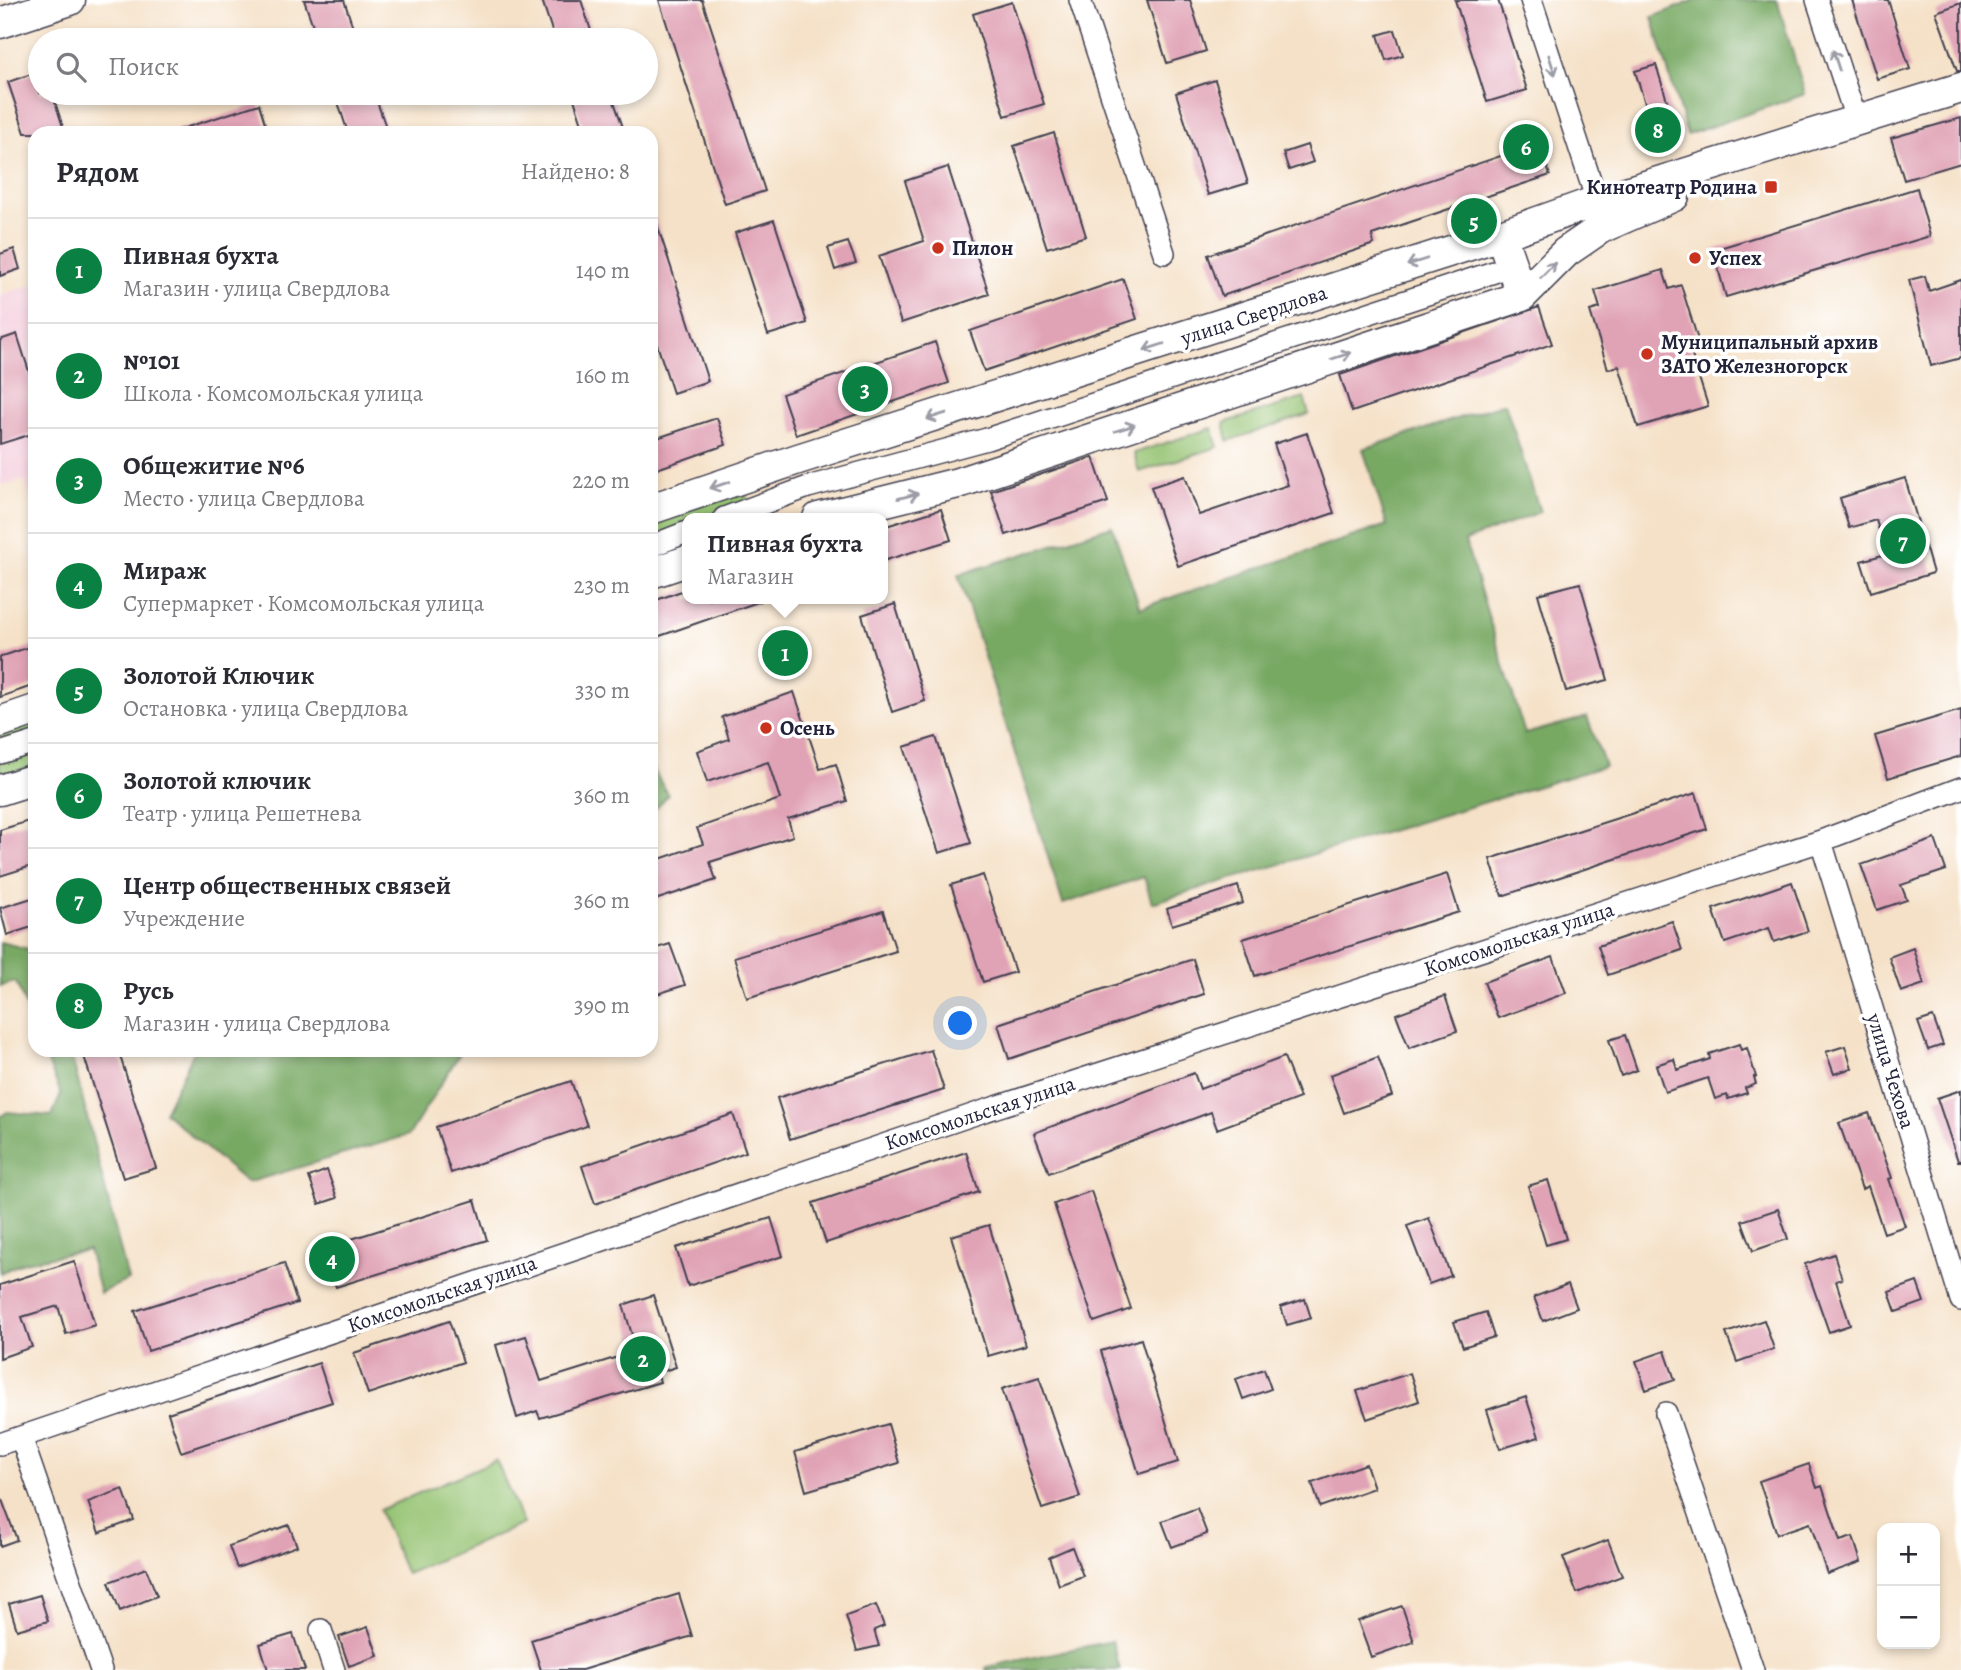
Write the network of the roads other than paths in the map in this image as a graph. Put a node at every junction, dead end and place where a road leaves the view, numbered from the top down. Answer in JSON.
{"nodes":[{"id":1,"x":70,"y":0,"type":"edge"},
{"id":2,"x":1080,"y":0,"type":"edge"},
{"id":3,"x":1531,"y":0,"type":"edge"},
{"id":4,"x":1817,"y":0,"type":"edge"},
{"id":5,"x":0,"y":23,"type":"edge"},
{"id":6,"x":1961,"y":88,"type":"edge"},
{"id":7,"x":1856,"y":119,"type":"junction"},
{"id":8,"x":1597,"y":201,"type":"junction"},
{"id":9,"x":1501,"y":235,"type":"junction"},
{"id":10,"x":1164,"y":253,"type":"dead end"},
{"id":11,"x":1494,"y":272,"type":"dead end"},
{"id":12,"x":1522,"y":296,"type":"junction"},
{"id":13,"x":658,"y":507,"type":"edge"},
{"id":14,"x":738,"y":513,"type":"edge"},
{"id":15,"x":838,"y":513,"type":"edge"},
{"id":16,"x":682,"y":534,"type":"edge"},
{"id":17,"x":658,"y":543,"type":"edge"},
{"id":18,"x":682,"y":563,"type":"edge"},
{"id":19,"x":658,"y":571,"type":"edge"},
{"id":20,"x":28,"y":712,"type":"edge"},
{"id":21,"x":0,"y":722,"type":"edge"},
{"id":22,"x":28,"y":744,"type":"edge"},
{"id":23,"x":0,"y":753,"type":"edge"},
{"id":24,"x":28,"y":781,"type":"edge"},
{"id":25,"x":1961,"y":788,"type":"edge"},
{"id":26,"x":0,"y":790,"type":"edge"},
{"id":27,"x":1821,"y":841,"type":"junction"},
{"id":28,"x":1961,"y":1300,"type":"edge"},
{"id":29,"x":1666,"y":1413,"type":"dead end"},
{"id":30,"x":21,"y":1437,"type":"junction"},
{"id":31,"x":0,"y":1444,"type":"edge"},
{"id":32,"x":321,"y":1630,"type":"dead end"},
{"id":33,"x":101,"y":1670,"type":"edge"},
{"id":34,"x":334,"y":1670,"type":"edge"},
{"id":35,"x":1753,"y":1670,"type":"edge"}],
"edges":[{"from":1,"to":5,"type":"street"},
{"from":2,"to":10,"type":"street"},
{"from":3,"to":8,"type":"street","one_way":true},
{"from":7,"to":4,"type":"street","one_way":true},
{"from":6,"to":7,"type":"street","name":"улица Свердлова"},
{"from":7,"to":8,"type":"street","name":"улица Свердлова"},
{"from":12,"to":7,"type":"street","name":"улица Свердлова","one_way":true},
{"from":8,"to":9,"type":"street","name":"улица Свердлова"},
{"from":9,"to":12,"type":"street"},
{"from":9,"to":13,"type":"street","name":"улица Свердлова","one_way":true},
{"from":11,"to":14,"type":"street"},
{"from":15,"to":12,"type":"street","name":"улица Свердлова","one_way":true},
{"from":16,"to":17,"type":"street"},
{"from":18,"to":19,"type":"street"},
{"from":20,"to":21,"type":"street"},
{"from":22,"to":23,"type":"street"},
{"from":24,"to":26,"type":"street"},
{"from":25,"to":27,"type":"street","name":"Комсомольская улица"},
{"from":27,"to":28,"type":"street","name":"улица Чехова"},
{"from":27,"to":30,"type":"street","name":"Комсомольская улица"},
{"from":29,"to":35,"type":"street"},
{"from":30,"to":31,"type":"street","name":"Комсомольская улица"},
{"from":30,"to":33,"type":"street"},
{"from":32,"to":34,"type":"street"}]}
